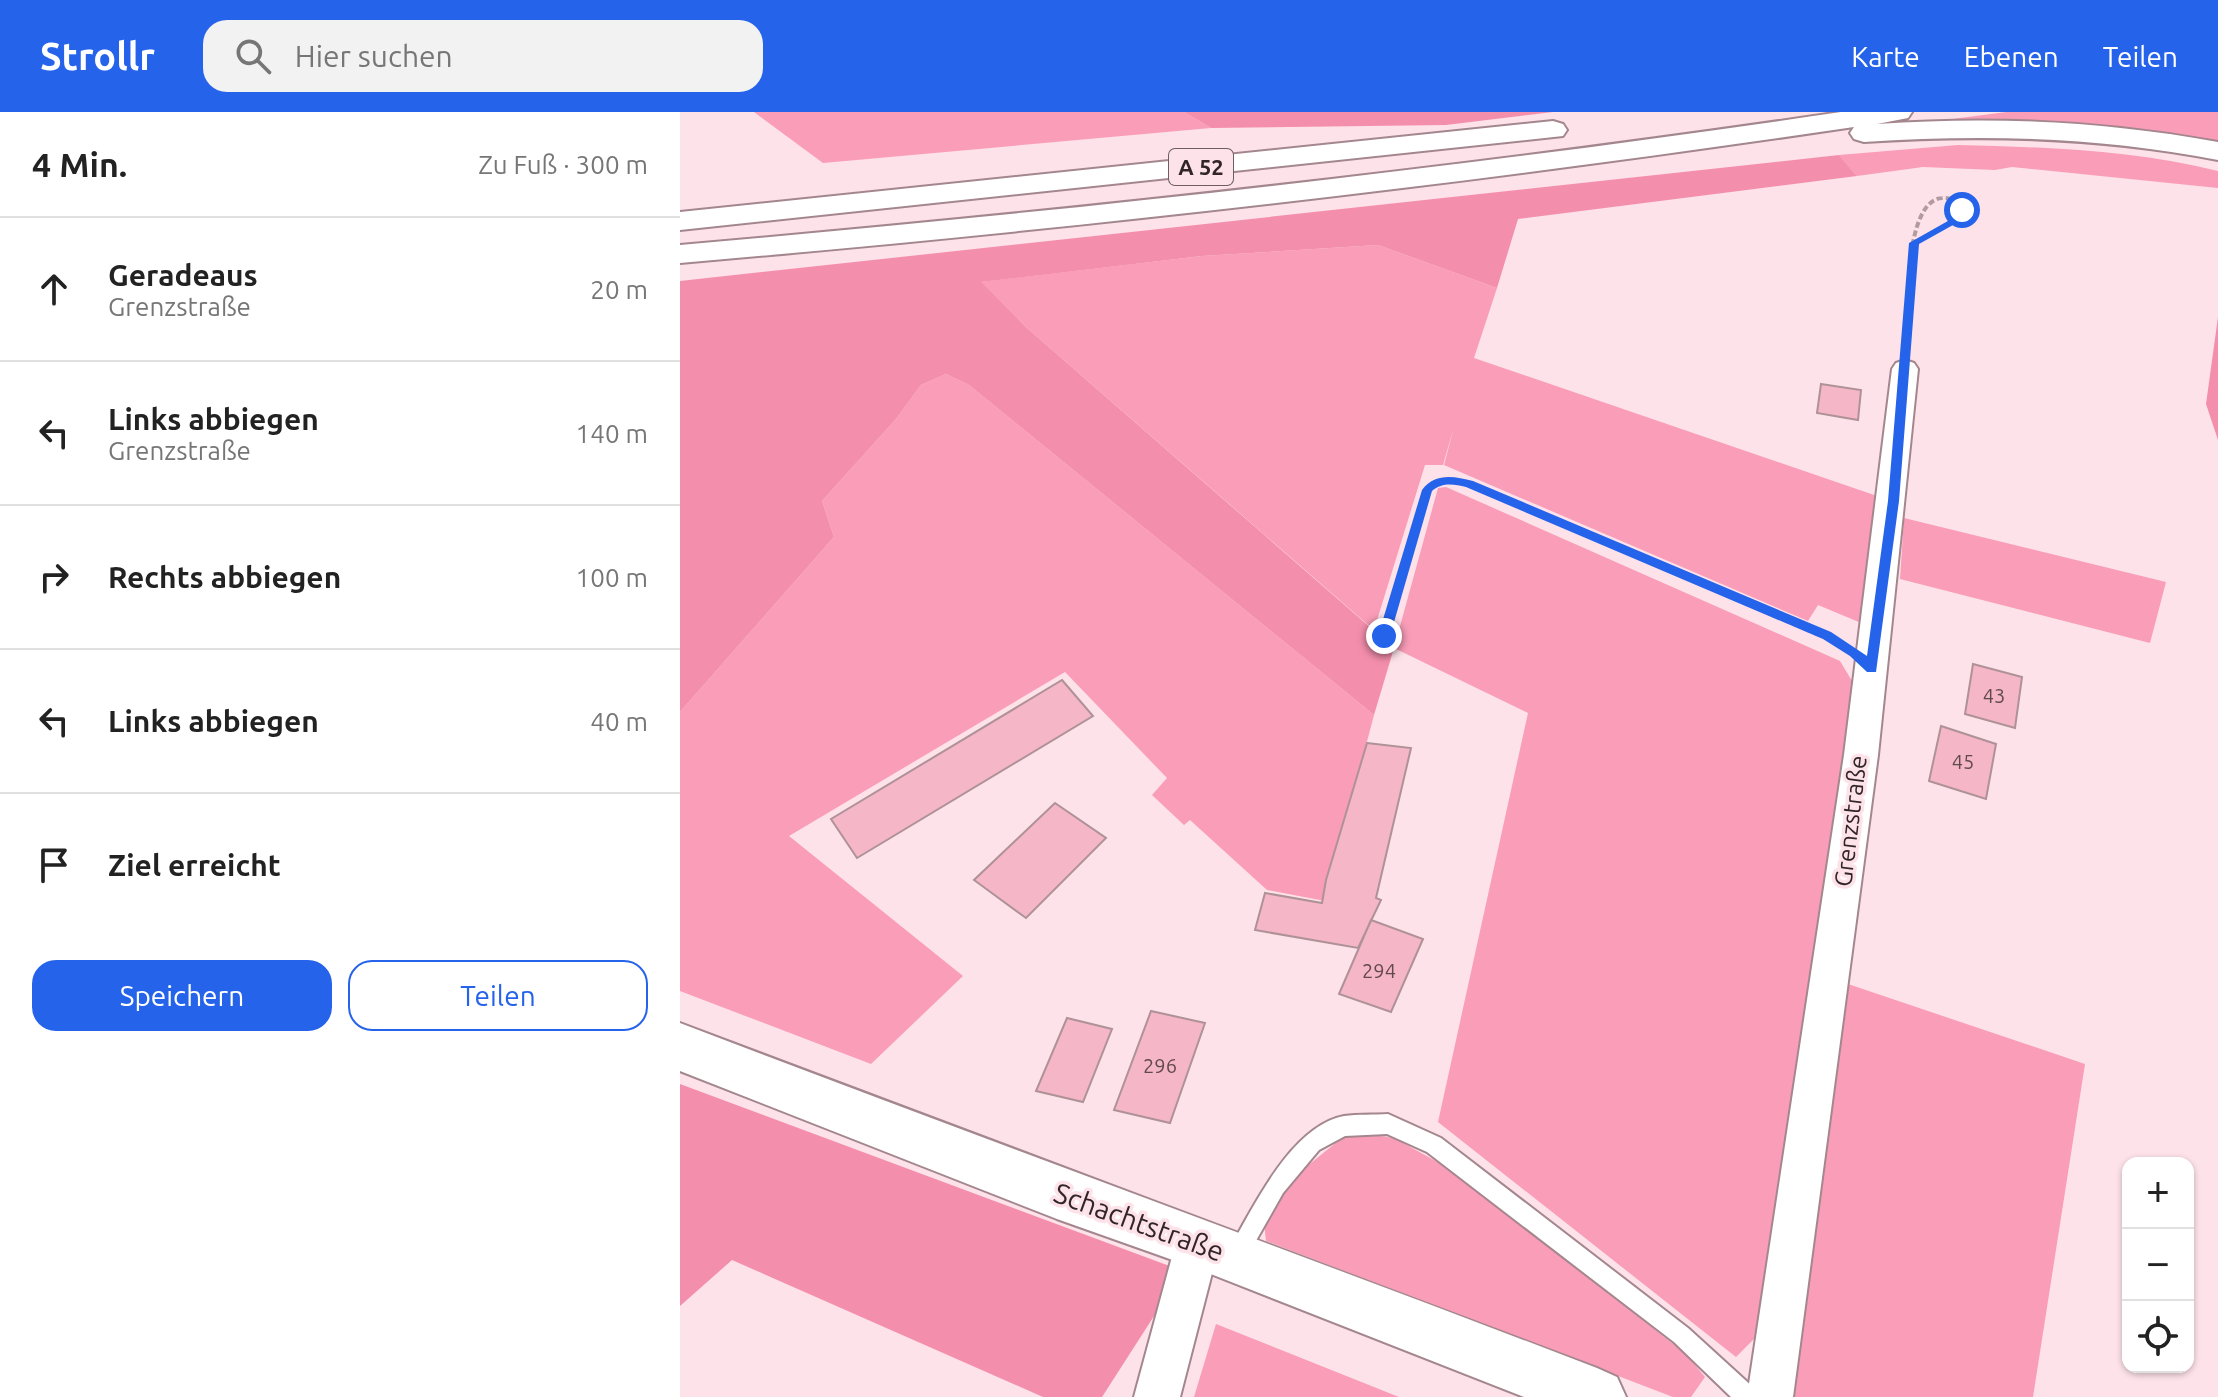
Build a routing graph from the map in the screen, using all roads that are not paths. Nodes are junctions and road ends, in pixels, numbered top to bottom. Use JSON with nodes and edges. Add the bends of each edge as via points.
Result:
{"nodes":[{"id":1,"x":1898,"y":112,"type":"edge"},
{"id":2,"x":1633,"y":122,"type":"dead end"},
{"id":3,"x":1730,"y":124,"type":"edge"},
{"id":4,"x":1586,"y":127,"type":"dead end"},
{"id":5,"x":2218,"y":151,"type":"edge"},
{"id":6,"x":680,"y":221,"type":"edge"},
{"id":7,"x":680,"y":254,"type":"edge"},
{"id":8,"x":1905,"y":369,"type":"road end"},
{"id":9,"x":680,"y":1047,"type":"edge"},
{"id":10,"x":1217,"y":1249,"type":"junction"},
{"id":11,"x":1157,"y":1397,"type":"edge"},
{"id":12,"x":1597,"y":1397,"type":"edge"},
{"id":13,"x":1747,"y":1397,"type":"edge"},
{"id":14,"x":1770,"y":1397,"type":"edge"}],
"edges":[{"from":1,"to":3,"type":"highway","number":"A 52"},
{"from":2,"to":3,"type":"highway","number":"A 52"},
{"from":3,"to":5,"type":"highway","via":[[1790,138],[1993,127],[2123,135]]},
{"from":3,"to":7,"type":"highway","number":"A 52","via":[[1317,190]]},
{"from":4,"to":6,"type":"highway","number":"A 52"},
{"from":8,"to":14,"type":"street","name":"Grenzstraße","via":[[1893,501],[1830,981]]},
{"from":9,"to":10,"type":"street","name":"Schachtstraße"},
{"from":10,"to":11,"type":"street"},
{"from":10,"to":12,"type":"street","name":"Schachtstraße"},
{"from":10,"to":13,"type":"lane","via":[[1312,1143],[1343,1126],[1388,1124],[1434,1145],[1681,1335]]}]}
